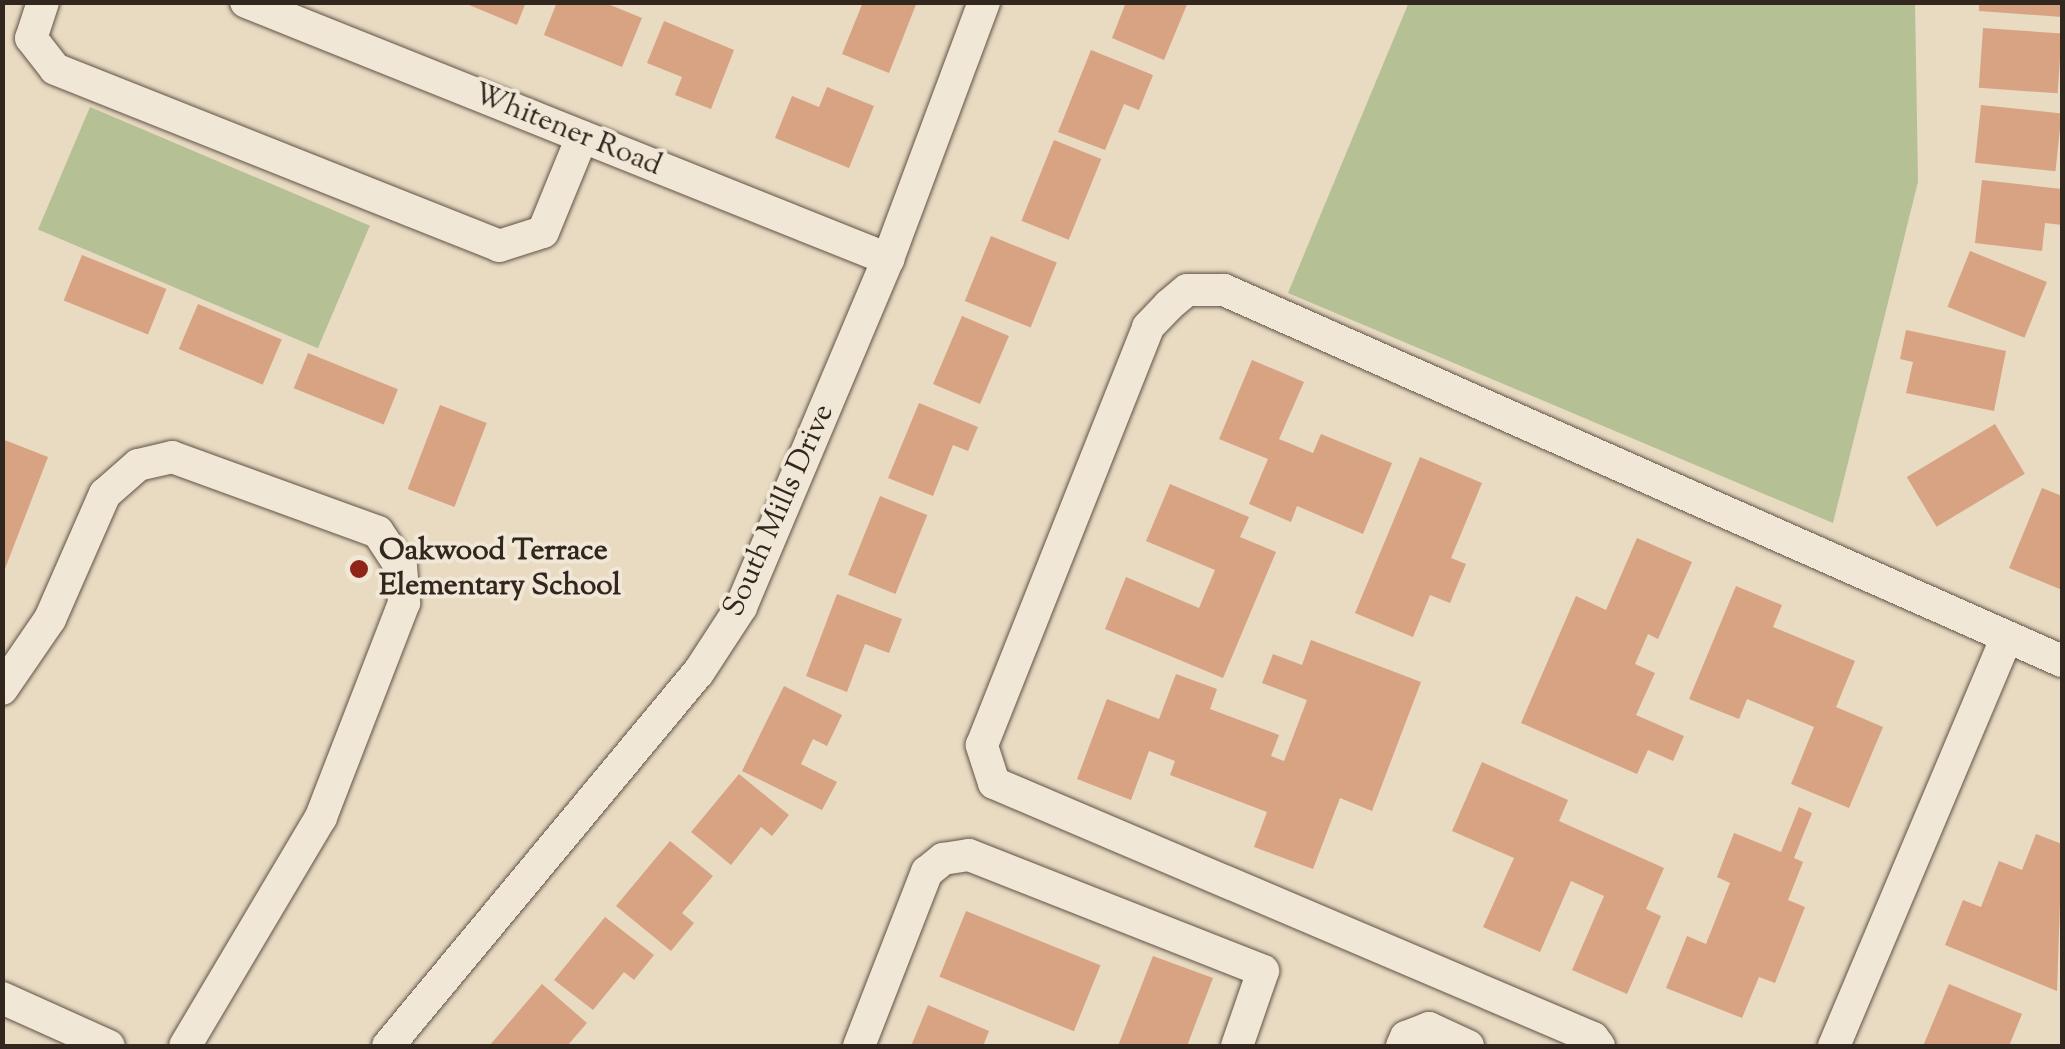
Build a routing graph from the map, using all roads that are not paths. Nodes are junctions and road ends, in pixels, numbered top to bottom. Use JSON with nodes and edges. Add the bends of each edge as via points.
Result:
{"nodes":[{"id":1,"x":43,"y":2,"type":"edge"},
{"id":2,"x":246,"y":2,"type":"edge"},
{"id":3,"x":984,"y":2,"type":"edge"},
{"id":4,"x":582,"y":137,"type":"junction"},
{"id":5,"x":888,"y":259,"type":"junction"},
{"id":6,"x":2006,"y":638,"type":"junction"},
{"id":7,"x":2062,"y":661,"type":"edge"},
{"id":8,"x":2,"y":689,"type":"edge"},
{"id":9,"x":2,"y":998,"type":"edge"},
{"id":10,"x":110,"y":1046,"type":"edge"},
{"id":11,"x":186,"y":1046,"type":"edge"},
{"id":12,"x":388,"y":1046,"type":"edge"},
{"id":13,"x":859,"y":1046,"type":"edge"},
{"id":14,"x":1237,"y":1046,"type":"edge"},
{"id":15,"x":1402,"y":1046,"type":"edge"},
{"id":16,"x":1468,"y":1046,"type":"edge"},
{"id":17,"x":1599,"y":1046,"type":"edge"},
{"id":18,"x":1834,"y":1046,"type":"edge"}],
"edges":[{"from":1,"to":4,"type":"street","via":[[31,38],[54,69],[499,246],[543,232]]},
{"from":2,"to":4,"type":"street","name":"Whitener Road"},
{"from":3,"to":5,"type":"street","name":"South Mills Drive"},
{"from":4,"to":5,"type":"street","name":"Whitener Road"},
{"from":5,"to":12,"type":"street","name":"South Mills Drive","via":[[741,607],[698,673]]},
{"from":6,"to":7,"type":"street"},
{"from":6,"to":17,"type":"street","via":[[1224,290],[1187,290],[1168,305],[1148,327],[982,745],[994,783]]},
{"from":6,"to":18,"type":"street"},
{"from":8,"to":11,"type":"street","via":[[50,618],[106,494],[138,464],[172,457],[378,532],[401,566],[404,602],[320,817]]},
{"from":9,"to":10,"type":"street"},
{"from":13,"to":14,"type":"street","via":[[927,872],[943,859],[969,855],[1263,970]]},
{"from":15,"to":16,"type":"street","via":[[1406,1037],[1429,1028]]}]}
